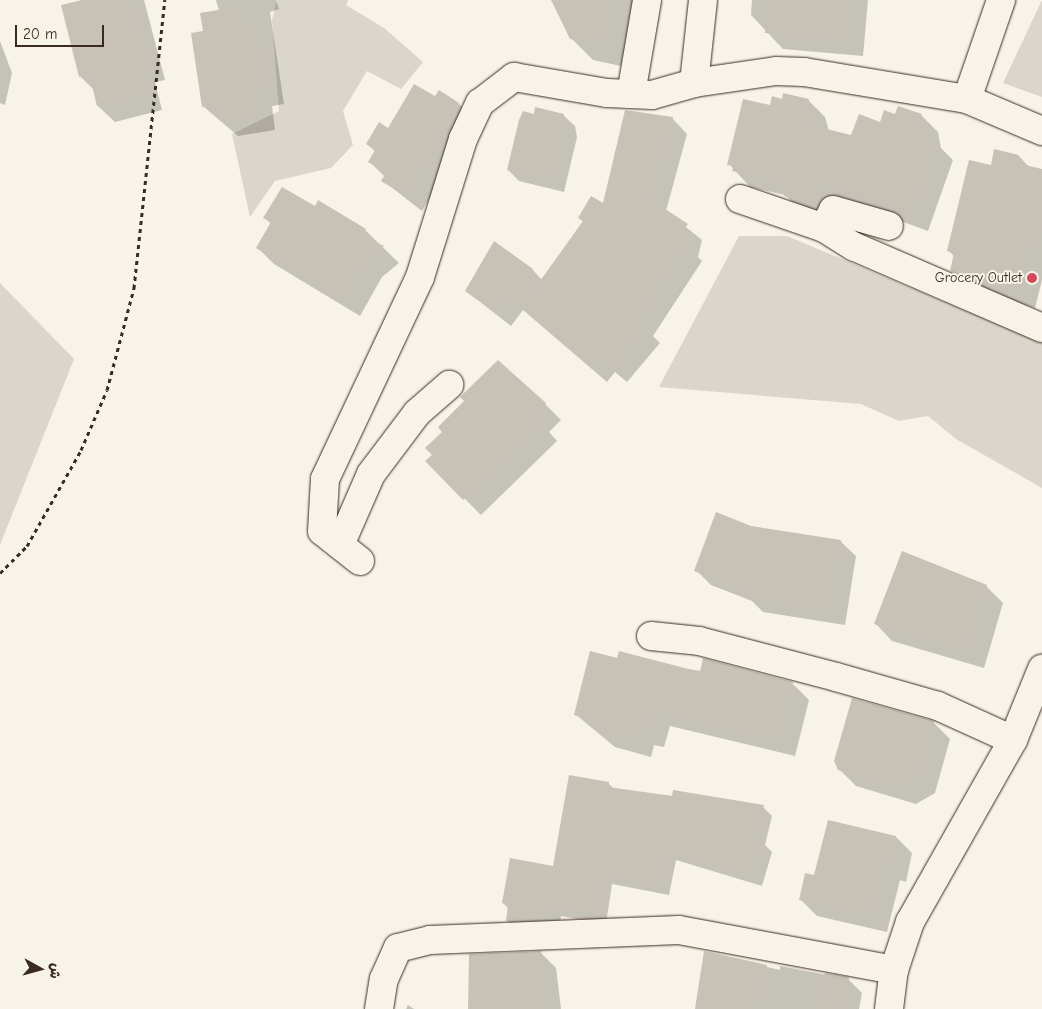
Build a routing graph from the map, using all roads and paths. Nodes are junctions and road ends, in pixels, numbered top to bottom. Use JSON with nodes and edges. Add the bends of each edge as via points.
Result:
{"nodes":[{"id":1,"x":165,"y":0,"type":"edge"},
{"id":2,"x":647,"y":0,"type":"edge"},
{"id":3,"x":702,"y":0,"type":"edge"},
{"id":4,"x":1000,"y":0,"type":"edge"},
{"id":5,"x":694,"y":83,"type":"junction"},
{"id":6,"x":631,"y":94,"type":"junction"},
{"id":7,"x":967,"y":99,"type":"junction"},
{"id":8,"x":1042,"y":131,"type":"edge"},
{"id":9,"x":740,"y":199,"type":"dead end"},
{"id":10,"x":889,"y":226,"type":"dead end"},
{"id":11,"x":824,"y":228,"type":"junction"},
{"id":12,"x":1042,"y":328,"type":"edge"},
{"id":13,"x":449,"y":385,"type":"dead end"},
{"id":14,"x":0,"y":573,"type":"edge"},
{"id":15,"x":651,"y":636,"type":"dead end"},
{"id":16,"x":1042,"y":669,"type":"edge"},
{"id":17,"x":1013,"y":740,"type":"junction"},
{"id":18,"x":894,"y":970,"type":"junction"},
{"id":19,"x":379,"y":1009,"type":"edge"},
{"id":20,"x":889,"y":1009,"type":"edge"}],
"edges":[{"from":1,"to":14,"type":"path","via":[[134,288],[107,390],[81,450],[27,546]]},
{"from":2,"to":6,"type":"street"},
{"from":3,"to":5,"type":"street"},
{"from":4,"to":7,"type":"street"},
{"from":5,"to":6,"type":"street","via":[[652,95]]},
{"from":5,"to":7,"type":"street","via":[[776,71],[804,72]]},
{"from":6,"to":13,"type":"street","via":[[514,77],[480,103],[463,139],[420,277],[325,480],[322,531],[350,553],[372,474],[417,413]]},
{"from":7,"to":8,"type":"street"},
{"from":9,"to":11,"type":"street"},
{"from":10,"to":11,"type":"street","via":[[833,210]]},
{"from":11,"to":12,"type":"street","via":[[855,247]]},
{"from":15,"to":17,"type":"street","via":[[699,642],[836,676],[938,706]]},
{"from":16,"to":17,"type":"street"},
{"from":17,"to":18,"type":"street","via":[[910,922]]},
{"from":18,"to":19,"type":"street","via":[[679,930],[430,940],[398,948],[384,979]]},
{"from":18,"to":20,"type":"street"}]}
